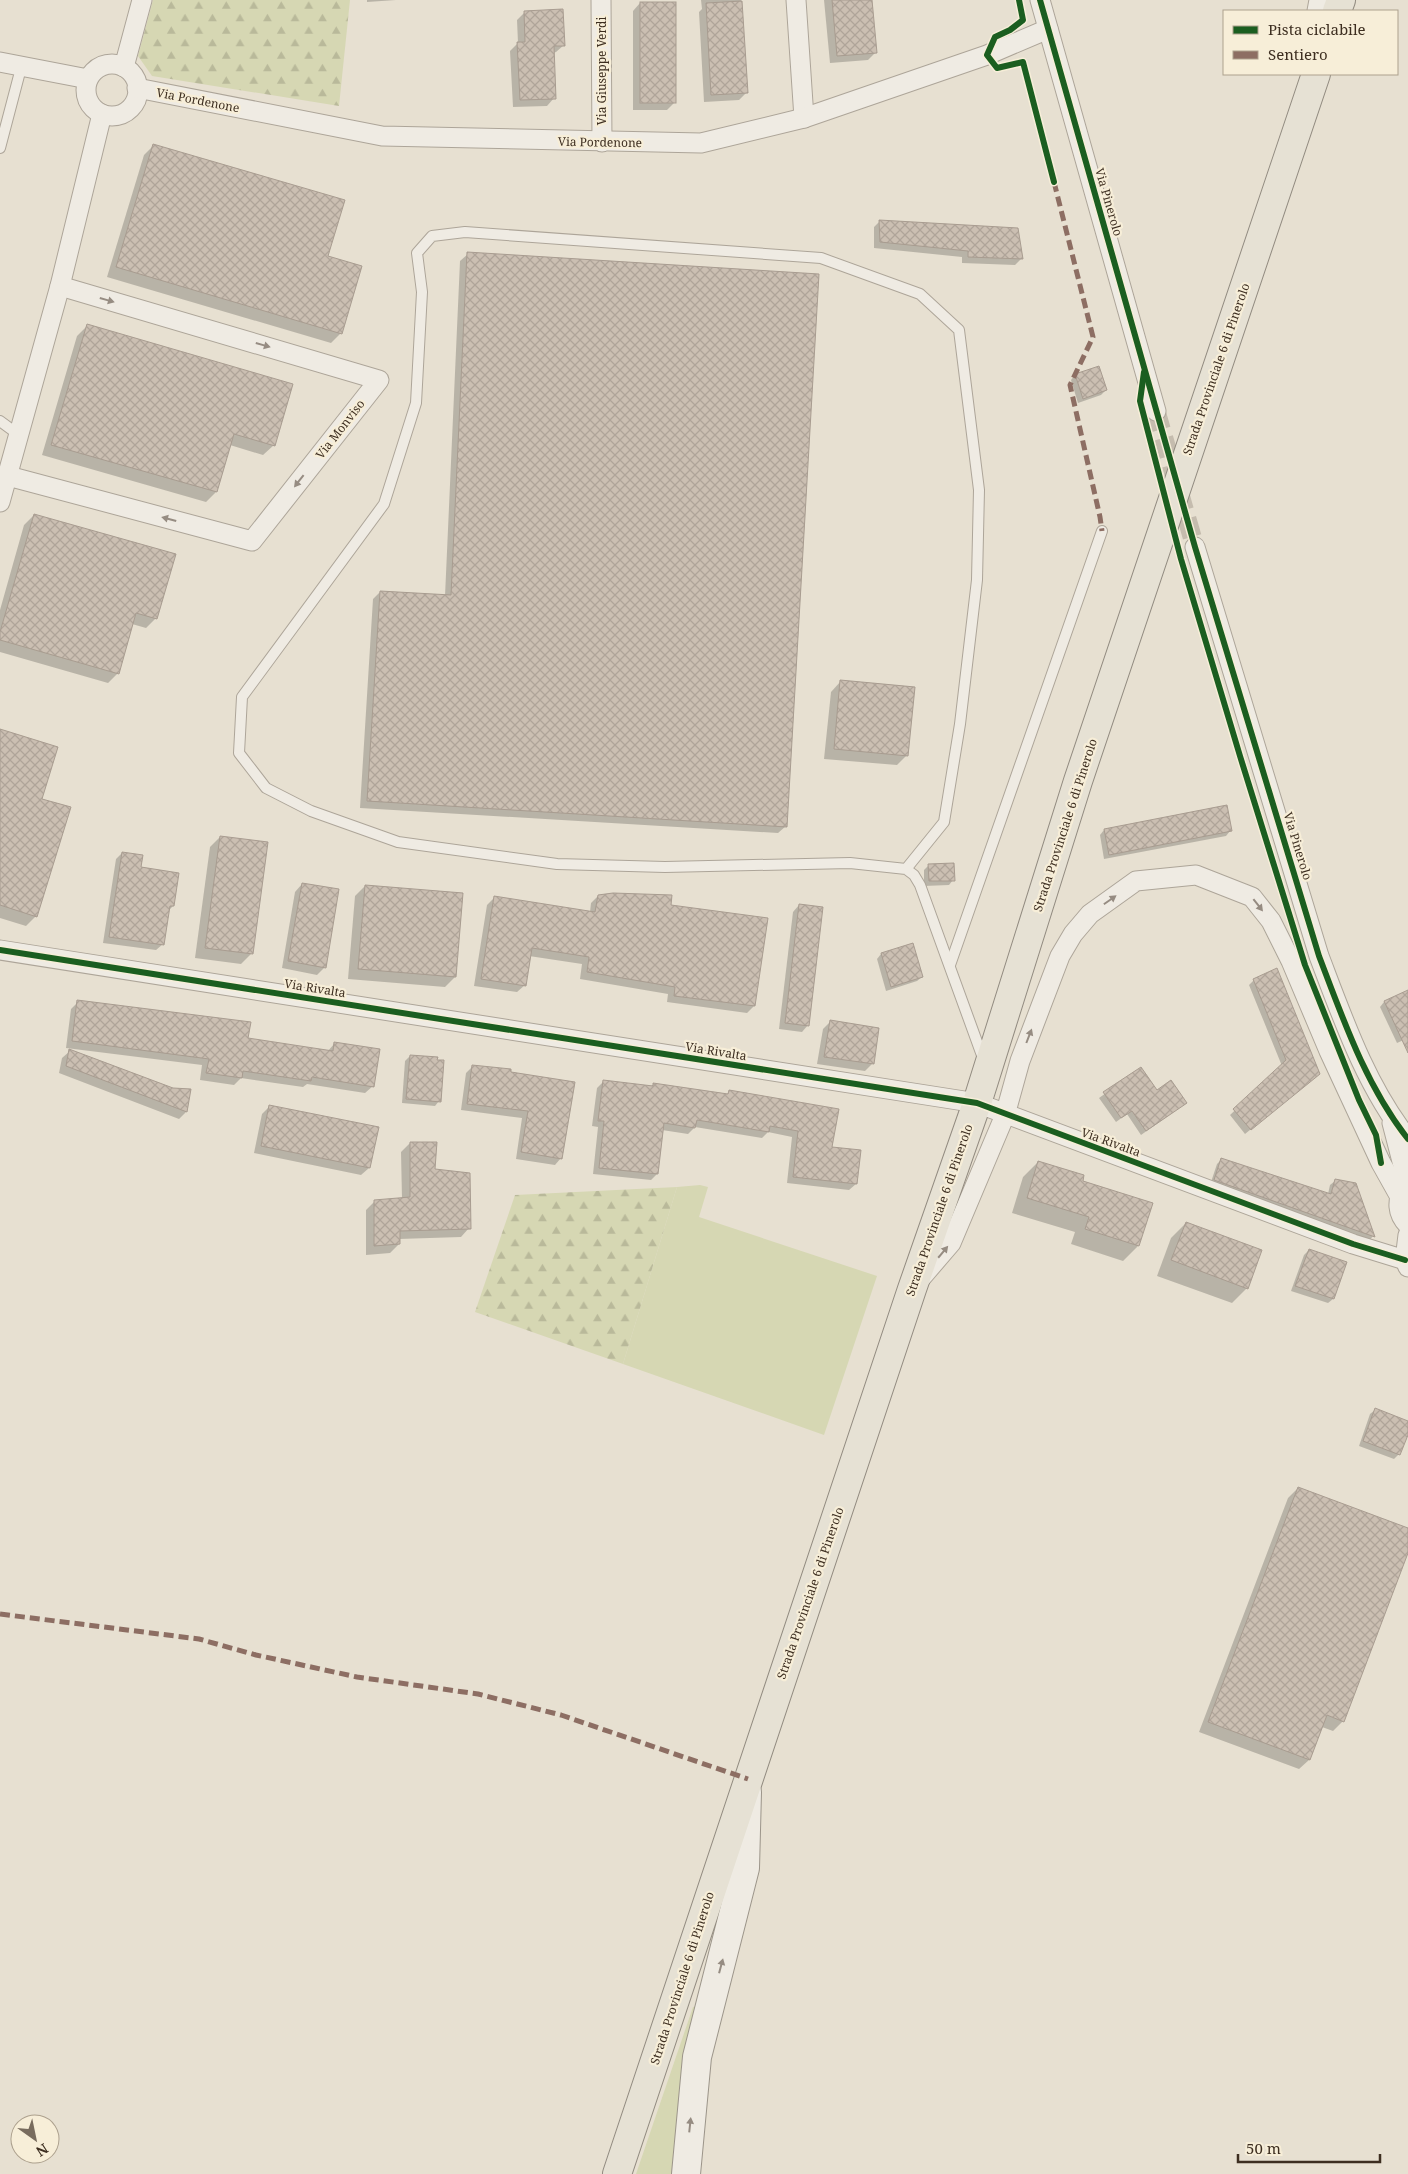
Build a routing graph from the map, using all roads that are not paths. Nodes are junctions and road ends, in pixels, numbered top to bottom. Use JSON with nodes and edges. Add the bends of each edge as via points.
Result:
{"nodes":[{"id":1,"x":142,"y":0,"type":"edge"},
{"id":2,"x":601,"y":0,"type":"edge"},
{"id":3,"x":796,"y":0,"type":"edge"},
{"id":4,"x":1040,"y":0,"type":"edge"},
{"id":5,"x":1048,"y":29,"type":"junction"},
{"id":6,"x":0,"y":62,"type":"edge"},
{"id":7,"x":124,"y":67,"type":"junction"},
{"id":8,"x":20,"y":68,"type":"junction"},
{"id":9,"x":1310,"y":75,"type":"edge"},
{"id":10,"x":1316,"y":75,"type":"edge"},
{"id":11,"x":88,"y":79,"type":"junction"},
{"id":12,"x":137,"y":88,"type":"junction"},
{"id":13,"x":1306,"y":103,"type":"junction"},
{"id":14,"x":102,"y":114,"type":"junction"},
{"id":15,"x":804,"y":118,"type":"junction"},
{"id":16,"x":602,"y":142,"type":"junction"},
{"id":17,"x":0,"y":148,"type":"edge"},
{"id":18,"x":60,"y":286,"type":"junction"},
{"id":19,"x":1156,"y":411,"type":"tunnel mouth"},
{"id":20,"x":0,"y":421,"type":"edge"},
{"id":21,"x":19,"y":435,"type":"junction"},
{"id":22,"x":8,"y":476,"type":"junction"},
{"id":23,"x":0,"y":502,"type":"edge"},
{"id":24,"x":1102,"y":531,"type":"dead end"},
{"id":25,"x":1195,"y":546,"type":"tunnel mouth"},
{"id":26,"x":906,"y":869,"type":"junction"},
{"id":27,"x":0,"y":950,"type":"edge"},
{"id":28,"x":950,"y":965,"type":"junction"},
{"id":29,"x":1020,"y":1061,"type":"junction"},
{"id":30,"x":988,"y":1069,"type":"junction"},
{"id":31,"x":977,"y":1103,"type":"junction"},
{"id":32,"x":1005,"y":1115,"type":"junction"},
{"id":33,"x":1391,"y":1117,"type":"junction"},
{"id":34,"x":1408,"y":1139,"type":"edge"},
{"id":35,"x":1405,"y":1189,"type":"edge"},
{"id":36,"x":1408,"y":1225,"type":"edge"},
{"id":37,"x":1408,"y":1235,"type":"edge"},
{"id":38,"x":1407,"y":1264,"type":"edge"},
{"id":39,"x":912,"y":1289,"type":"junction"},
{"id":40,"x":748,"y":1779,"type":"junction"},
{"id":41,"x":617,"y":2174,"type":"edge"},
{"id":42,"x":686,"y":2174,"type":"edge"}],
"edges":[{"from":1,"to":7,"type":"street"},
{"from":2,"to":16,"type":"street","name":"Via Giuseppe Verdi"},
{"from":3,"to":15,"type":"street"},
{"from":4,"to":5,"type":"street","name":"Via Pinerolo"},
{"from":5,"to":15,"type":"street","name":"Via Pordenone","via":[[987,55]]},
{"from":5,"to":19,"type":"street","name":"Via Pinerolo"},
{"from":6,"to":8,"type":"street"},
{"from":7,"to":11,"type":"street","via":[[107,64]]},
{"from":7,"to":12,"type":"street"},
{"from":8,"to":11,"type":"street"},
{"from":8,"to":17,"type":"lane"},
{"from":9,"to":13,"type":"street"},
{"from":10,"to":13,"type":"main road","name":"Strada Provinciale 6 di Pinerolo"},
{"from":11,"to":14,"type":"street","via":[[86,96]]},
{"from":12,"to":14,"type":"street","via":[[137,97],[127,111],[111,116]]},
{"from":12,"to":16,"type":"street","name":"Via Pordenone","via":[[382,136]]},
{"from":13,"to":30,"type":"main road","name":"Strada Provinciale 6 di Pinerolo","via":[[1078,781]]},
{"from":14,"to":18,"type":"street"},
{"from":15,"to":16,"type":"street","name":"Via Pordenone","via":[[701,143]]},
{"from":18,"to":21,"type":"street"},
{"from":18,"to":22,"type":"street","name":"Via Monviso","one_way":true,"via":[[379,380],[252,541]]},
{"from":20,"to":21,"type":"lane"},
{"from":21,"to":22,"type":"street"},
{"from":22,"to":23,"type":"street"},
{"from":24,"to":28,"type":"lane"},
{"from":25,"to":33,"type":"street","name":"Via Pinerolo","via":[[1319,956],[1342,1017]]},
{"from":26,"to":26,"type":"lane","via":[[850,863],[665,867],[557,864],[398,842],[311,811],[266,788],[245,760],[240,753],[242,697],[384,504],[416,403],[422,292],[417,253],[432,236],[465,232],[821,258],[920,294],[960,330],[980,490],[977,580],[960,724],[944,822]]},
{"from":26,"to":28,"type":"lane","via":[[920,885]]},
{"from":27,"to":31,"type":"street","name":"Via Rivalta"},
{"from":28,"to":30,"type":"lane"},
{"from":29,"to":31,"type":"street"},
{"from":29,"to":32,"type":"street"},
{"from":29,"to":35,"type":"street","one_way":true,"via":[[1060,956],[1090,914],[1136,881],[1196,875],[1252,897],[1271,921],[1381,1163]]},
{"from":30,"to":31,"type":"main road","name":"Strada Provinciale 6 di Pinerolo"},
{"from":31,"to":32,"type":"street","name":"Via Rivalta"},
{"from":31,"to":39,"type":"main road","name":"Strada Provinciale 6 di Pinerolo"},
{"from":32,"to":38,"type":"street","name":"Via Rivalta"},
{"from":39,"to":32,"type":"street","one_way":true,"via":[[951,1243]]},
{"from":33,"to":34,"type":"street","name":"Via Pinerolo"},
{"from":33,"to":35,"type":"street","name":"Via Pinerolo"},
{"from":35,"to":36,"type":"street","name":"Via Pinerolo","via":[[1399,1212]]},
{"from":37,"to":38,"type":"street"},
{"from":39,"to":40,"type":"main road","name":"Strada Provinciale 6 di Pinerolo"},
{"from":40,"to":41,"type":"main road","name":"Strada Provinciale 6 di Pinerolo"},
{"from":42,"to":40,"type":"main road","one_way":true,"via":[[697,2056],[745,1868]]}]}
